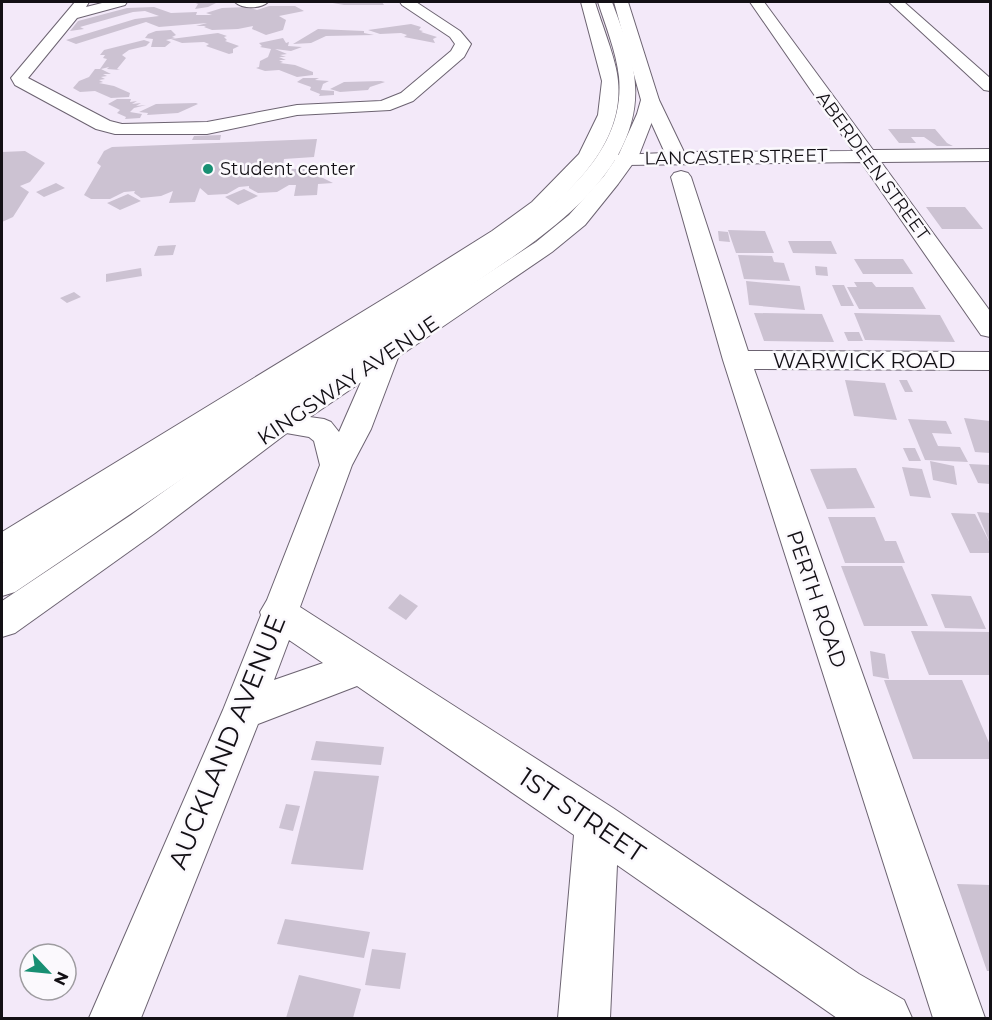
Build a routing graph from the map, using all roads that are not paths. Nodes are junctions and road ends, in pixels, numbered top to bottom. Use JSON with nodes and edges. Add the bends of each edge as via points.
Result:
{"nodes":[{"id":1,"x":82,"y":2,"type":"edge"},
{"id":2,"x":120,"y":2,"type":"edge"},
{"id":3,"x":242,"y":2,"type":"edge"},
{"id":4,"x":261,"y":2,"type":"edge"},
{"id":5,"x":406,"y":2,"type":"edge"},
{"id":6,"x":588,"y":2,"type":"edge"},
{"id":7,"x":605,"y":2,"type":"edge"},
{"id":8,"x":621,"y":2,"type":"edge"},
{"id":9,"x":757,"y":2,"type":"edge"},
{"id":10,"x":896,"y":2,"type":"edge"},
{"id":11,"x":70,"y":15,"type":"junction"},
{"id":12,"x":52,"y":36,"type":"junction"},
{"id":13,"x":32,"y":37,"type":"dead end"},
{"id":14,"x":20,"y":74,"type":"junction"},
{"id":15,"x":2,"y":75,"type":"edge"},
{"id":16,"x":990,"y":86,"type":"edge"},
{"id":17,"x":650,"y":100,"type":"junction"},
{"id":18,"x":345,"y":108,"type":"junction"},
{"id":19,"x":218,"y":126,"type":"junction"},
{"id":20,"x":338,"y":127,"type":"dead end"},
{"id":21,"x":294,"y":129,"type":"dead end"},
{"id":22,"x":865,"y":155,"type":"junction"},
{"id":23,"x":990,"y":155,"type":"edge"},
{"id":24,"x":626,"y":159,"type":"junction"},
{"id":25,"x":679,"y":168,"type":"junction"},
{"id":26,"x":990,"y":329,"type":"edge"},
{"id":27,"x":385,"y":355,"type":"junction"},
{"id":28,"x":737,"y":360,"type":"junction"},
{"id":29,"x":990,"y":361,"type":"edge"},
{"id":30,"x":280,"y":423,"type":"junction"},
{"id":31,"x":336,"y":465,"type":"junction"},
{"id":32,"x":2,"y":549,"type":"edge"},
{"id":33,"x":2,"y":581,"type":"edge"},
{"id":34,"x":278,"y":612,"type":"junction"},
{"id":35,"x":2,"y":621,"type":"edge"},
{"id":36,"x":359,"y":668,"type":"junction"},
{"id":37,"x":243,"y":710,"type":"junction"},
{"id":38,"x":597,"y":824,"type":"junction"},
{"id":39,"x":115,"y":1018,"type":"edge"},
{"id":40,"x":584,"y":1018,"type":"edge"},
{"id":41,"x":886,"y":1018,"type":"edge"},
{"id":42,"x":959,"y":1018,"type":"edge"}],
"edges":[{"from":1,"to":11,"type":"street"},
{"from":2,"to":11,"type":"street"},
{"from":3,"to":4,"type":"street"},
{"from":5,"to":18,"type":"street","via":[[455,34],[463,44],[461,50],[407,97],[384,106]]},
{"from":6,"to":32,"type":"street","name":"KINGSWAY AVENUE","via":[[607,69],[607,115],[588,156],[540,207],[500,236]]},
{"from":7,"to":33,"type":"street","via":[[629,89],[626,114],[618,137],[599,167],[557,214]]},
{"from":8,"to":17,"type":"street"},
{"from":9,"to":22,"type":"street","name":"ABERDEEN STREET"},
{"from":10,"to":16,"type":"street"},
{"from":11,"to":12,"type":"street"},
{"from":12,"to":13,"type":"street"},
{"from":12,"to":14,"type":"street"},
{"from":14,"to":15,"type":"street"},
{"from":14,"to":19,"type":"street","via":[[21,81],[112,129]]},
{"from":17,"to":24,"type":"street","name":"KINGSWAY AVENUE"},
{"from":17,"to":25,"type":"street","name":"PERTH ROAD"},
{"from":18,"to":19,"type":"street","via":[[278,112]]},
{"from":18,"to":20,"type":"street","via":[[351,117]]},
{"from":19,"to":21,"type":"street"},
{"from":22,"to":23,"type":"street","name":"LANCASTER STREET"},
{"from":22,"to":25,"type":"street","name":"LANCASTER STREET"},
{"from":22,"to":26,"type":"street","name":"ABERDEEN STREET"},
{"from":24,"to":25,"type":"street","name":"LANCASTER STREET"},
{"from":24,"to":27,"type":"street","name":"KINGSWAY AVENUE","via":[[577,220],[544,247]]},
{"from":25,"to":28,"type":"street","name":"PERTH ROAD"},
{"from":27,"to":30,"type":"street","name":"KINGSWAY AVENUE"},
{"from":27,"to":31,"type":"street","name":"AUCKLAND AVENUE","via":[[356,429]]},
{"from":28,"to":29,"type":"street","name":"WARWICK ROAD"},
{"from":28,"to":42,"type":"street","name":"PERTH ROAD"},
{"from":30,"to":31,"type":"street","via":[[313,426],[327,434]]},
{"from":30,"to":35,"type":"street","name":"KINGSWAY AVENUE"},
{"from":31,"to":34,"type":"street","name":"AUCKLAND AVENUE"},
{"from":34,"to":36,"type":"street","name":"1ST STREET"},
{"from":34,"to":37,"type":"street","name":"AUCKLAND AVENUE"},
{"from":36,"to":37,"type":"street"},
{"from":36,"to":38,"type":"street","name":"1ST STREET"},
{"from":37,"to":39,"type":"street","name":"AUCKLAND AVENUE"},
{"from":38,"to":40,"type":"street"},
{"from":38,"to":41,"type":"street","name":"1ST STREET","via":[[841,992]]}]}
